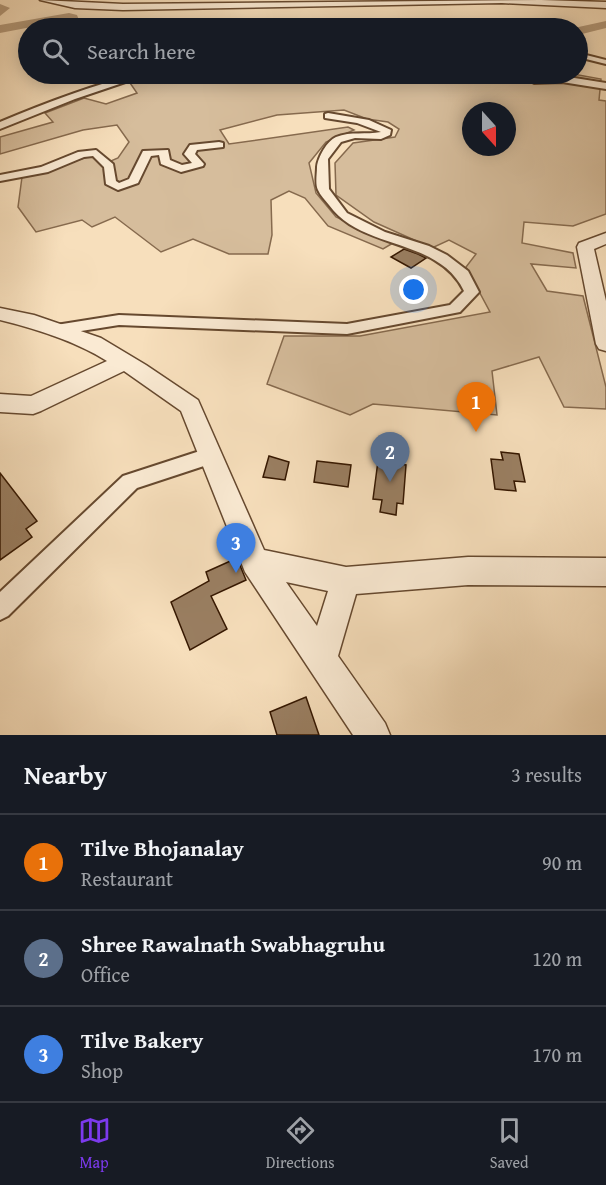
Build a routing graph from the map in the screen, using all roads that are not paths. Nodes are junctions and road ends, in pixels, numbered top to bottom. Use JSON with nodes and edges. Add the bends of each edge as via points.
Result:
{"nodes":[{"id":1,"x":44,"y":0,"type":"edge"},
{"id":2,"x":284,"y":3,"type":"edge"},
{"id":3,"x":606,"y":5,"type":"edge"},
{"id":4,"x":588,"y":58,"type":"edge"},
{"id":5,"x":606,"y":63,"type":"edge"},
{"id":6,"x":588,"y":83,"type":"edge"},
{"id":7,"x":104,"y":84,"type":"edge"},
{"id":8,"x":606,"y":86,"type":"edge"},
{"id":9,"x":328,"y":116,"type":"dead end"},
{"id":10,"x":0,"y":126,"type":"edge"},
{"id":11,"x":219,"y":145,"type":"dead end"},
{"id":12,"x":0,"y":178,"type":"edge"},
{"id":13,"x":606,"y":238,"type":"edge"},
{"id":14,"x":599,"y":281,"type":"edge"},
{"id":15,"x":0,"y":314,"type":"edge"},
{"id":16,"x":56,"y":330,"type":"junction"},
{"id":17,"x":606,"y":344,"type":"edge"},
{"id":18,"x":125,"y":361,"type":"junction"},
{"id":19,"x":0,"y":403,"type":"edge"},
{"id":20,"x":209,"y":456,"type":"junction"},
{"id":21,"x":255,"y":562,"type":"junction"},
{"id":22,"x":606,"y":572,"type":"edge"},
{"id":23,"x":346,"y":580,"type":"junction"},
{"id":24,"x":0,"y":608,"type":"edge"},
{"id":25,"x":321,"y":657,"type":"junction"},
{"id":26,"x":373,"y":735,"type":"edge"}],
"edges":[{"from":1,"to":2,"type":"street","via":[[123,7]]},
{"from":2,"to":3,"type":"street","via":[[502,1]]},
{"from":4,"to":5,"type":"street"},
{"from":6,"to":8,"type":"street"},
{"from":7,"to":10,"type":"street"},
{"from":9,"to":16,"type":"street","via":[[381,127],[386,133],[338,140],[323,159],[323,189],[344,216],[380,235],[433,254],[463,274],[472,292],[455,309],[347,329],[119,320]]},
{"from":11,"to":12,"type":"street","via":[[194,147],[189,154],[199,164],[181,169],[165,162],[164,152],[147,153],[135,181],[118,187],[110,182],[109,166],[96,153],[82,154],[44,170]]},
{"from":13,"to":14,"type":"street","via":[[585,247]]},
{"from":14,"to":17,"type":"street"},
{"from":15,"to":16,"type":"street"},
{"from":16,"to":18,"type":"street","via":[[94,343]]},
{"from":18,"to":19,"type":"street","via":[[33,405]]},
{"from":18,"to":20,"type":"street","via":[[190,406]]},
{"from":20,"to":21,"type":"street"},
{"from":20,"to":24,"type":"street","via":[[130,482]]},
{"from":21,"to":23,"type":"street"},
{"from":21,"to":25,"type":"street"},
{"from":22,"to":23,"type":"street","via":[[468,570]]},
{"from":23,"to":25,"type":"street"},
{"from":25,"to":26,"type":"street"}]}
